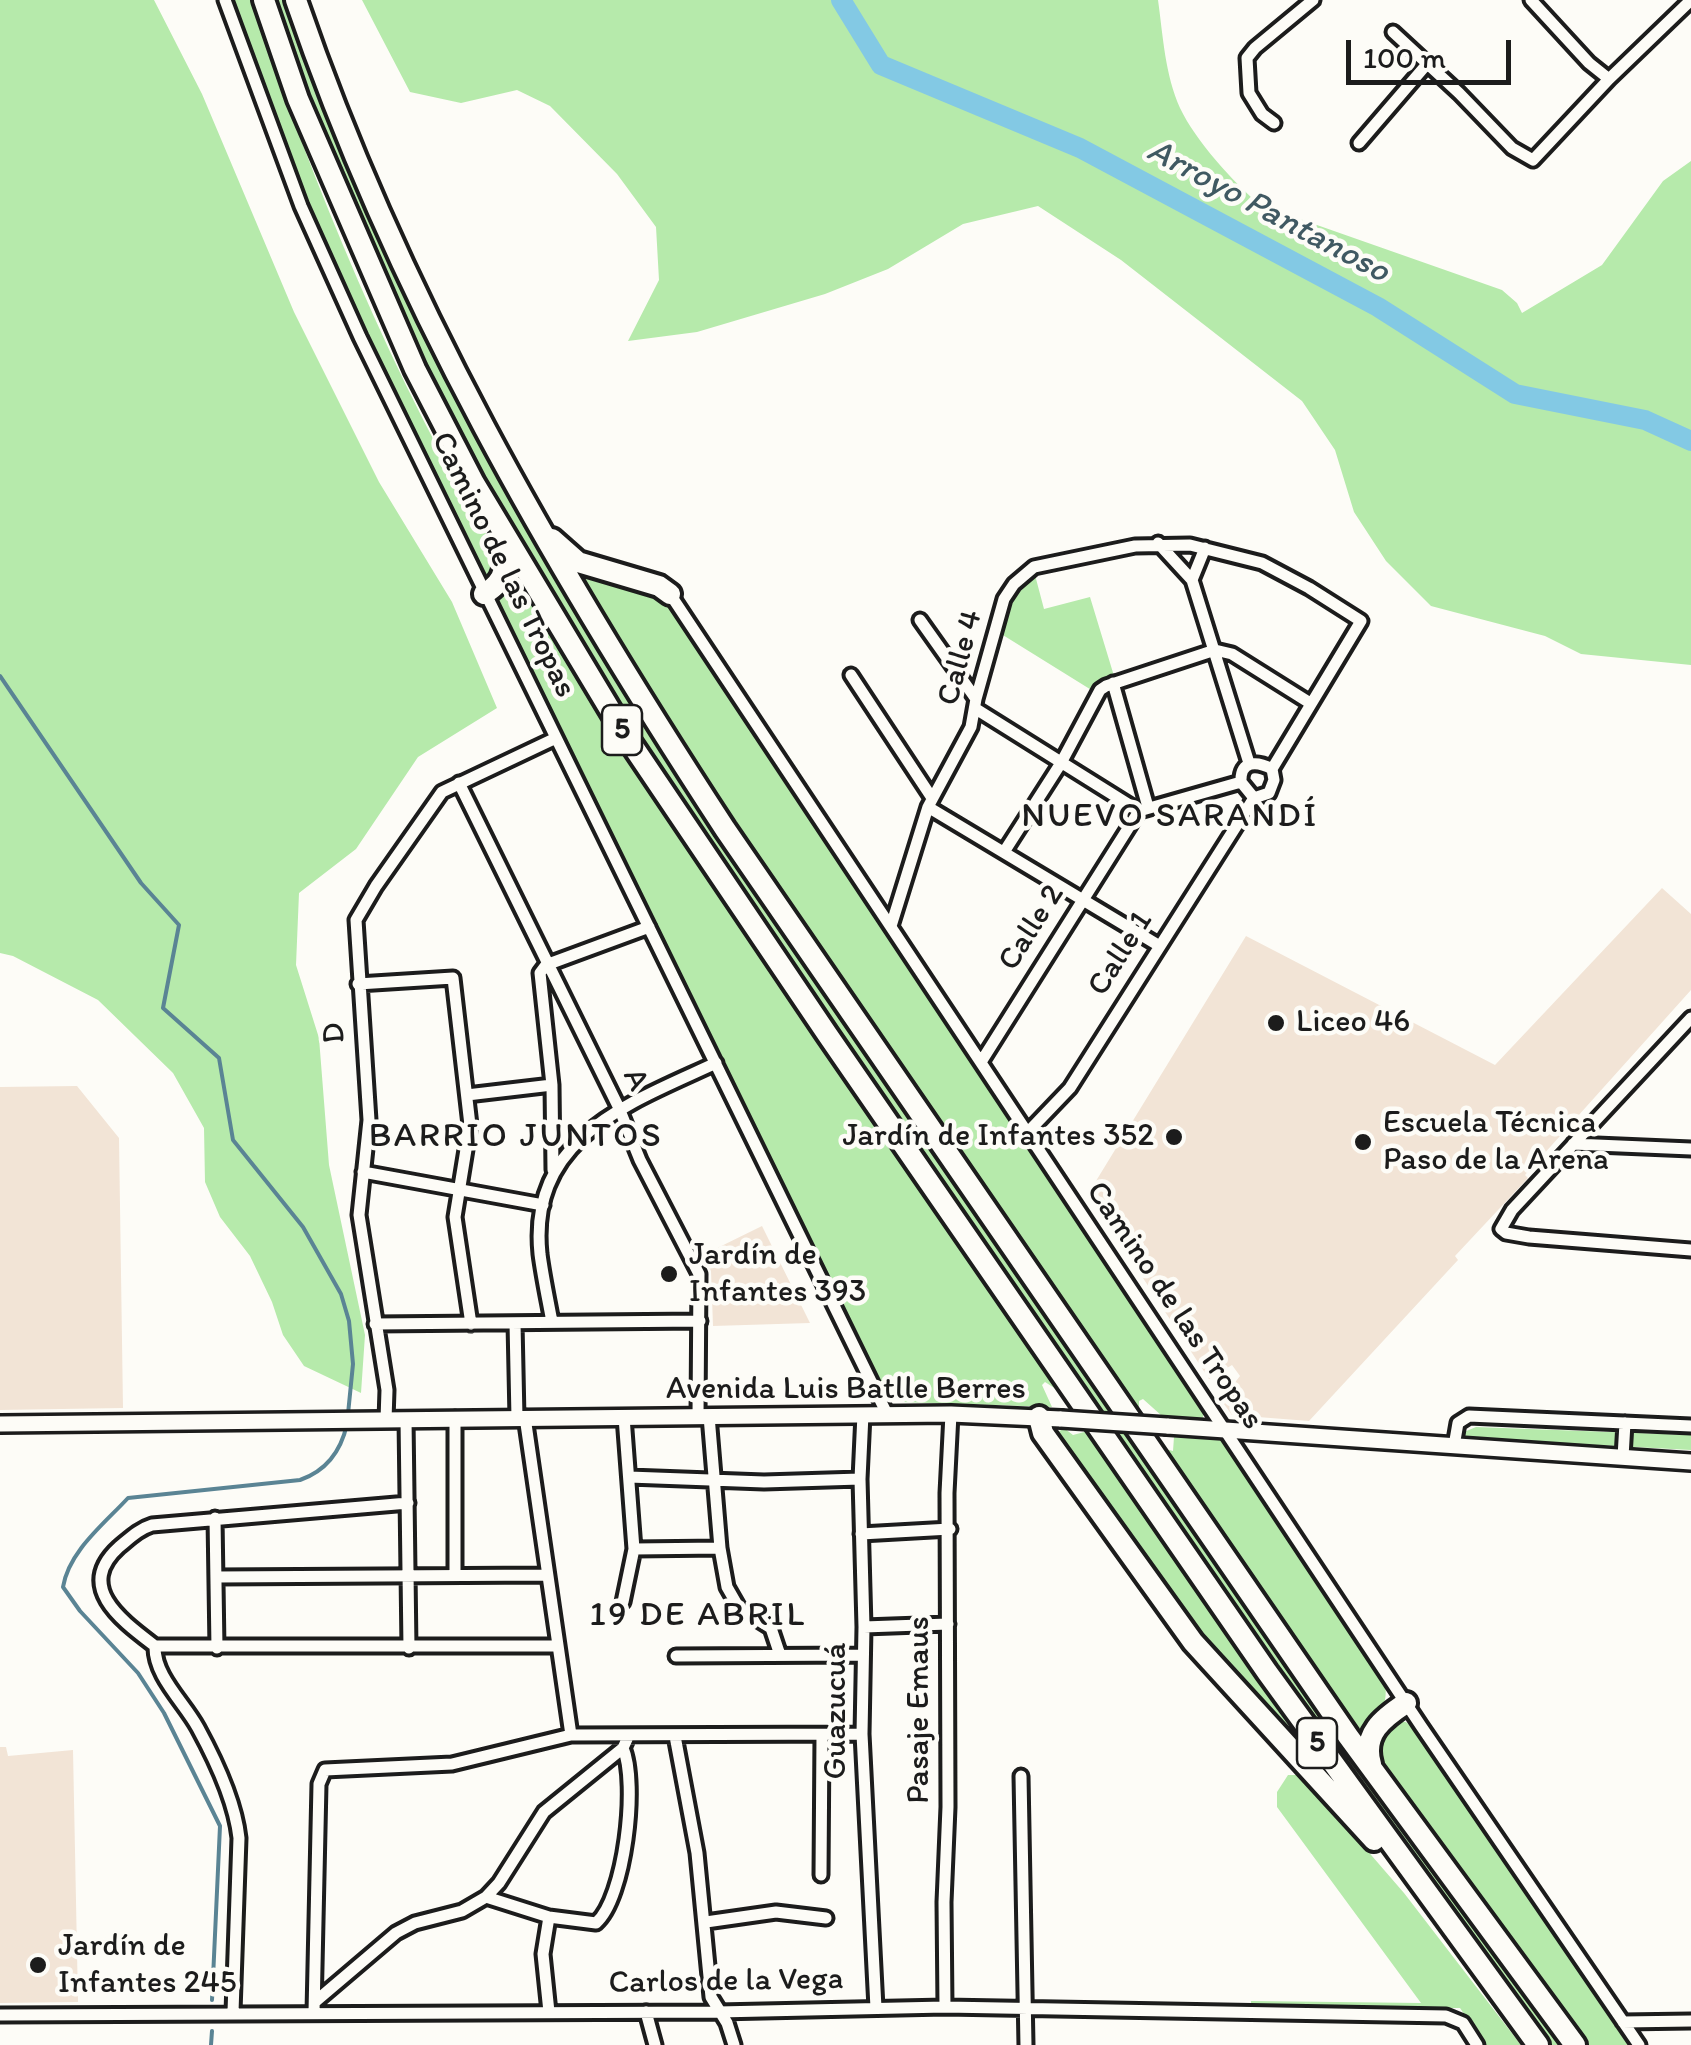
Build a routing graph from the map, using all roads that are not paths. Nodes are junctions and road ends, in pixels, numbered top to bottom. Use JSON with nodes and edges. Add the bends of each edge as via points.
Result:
{"nodes":[{"id":1,"x":225,"y":0,"type":"edge"},
{"id":2,"x":264,"y":0,"type":"edge"},
{"id":3,"x":296,"y":0,"type":"edge"},
{"id":4,"x":1313,"y":0,"type":"edge"},
{"id":5,"x":1530,"y":0,"type":"edge"},
{"id":6,"x":1691,"y":0,"type":"edge"},
{"id":7,"x":1393,"y":32,"type":"dead end"},
{"id":8,"x":1428,"y":64,"type":"junction"},
{"id":9,"x":1609,"y":79,"type":"junction"},
{"id":10,"x":1274,"y":123,"type":"dead end"},
{"id":11,"x":1358,"y":143,"type":"dead end"},
{"id":12,"x":486,"y":506,"type":"junction"},
{"id":13,"x":525,"y":508,"type":"junction"},
{"id":14,"x":1158,"y":543,"type":"junction"},
{"id":15,"x":1205,"y":548,"type":"junction"},
{"id":16,"x":1192,"y":580,"type":"junction"},
{"id":17,"x":484,"y":594,"type":"junction"},
{"id":18,"x":670,"y":594,"type":"joint"},
{"id":19,"x":920,"y":620,"type":"dead end"},
{"id":20,"x":1214,"y":650,"type":"junction"},
{"id":21,"x":851,"y":675,"type":"dead end"},
{"id":22,"x":1113,"y":683,"type":"junction"},
{"id":23,"x":1310,"y":703,"type":"junction"},
{"id":24,"x":976,"y":704,"type":"junction"},
{"id":25,"x":556,"y":738,"type":"junction"},
{"id":26,"x":1061,"y":762,"type":"junction"},
{"id":27,"x":1249,"y":763,"type":"junction"},
{"id":28,"x":1272,"y":769,"type":"junction"},
{"id":29,"x":1241,"y":782,"type":"junction"},
{"id":30,"x":459,"y":783,"type":"junction"},
{"id":31,"x":1254,"y":798,"type":"junction"},
{"id":32,"x":930,"y":802,"type":"junction"},
{"id":33,"x":1144,"y":809,"type":"junction"},
{"id":34,"x":1004,"y":852,"type":"junction"},
{"id":35,"x":1082,"y":900,"type":"junction"},
{"id":36,"x":891,"y":926,"type":"junction"},
{"id":37,"x":649,"y":927,"type":"junction"},
{"id":38,"x":1158,"y":945,"type":"junction"},
{"id":39,"x":546,"y":965,"type":"junction"},
{"id":40,"x":358,"y":984,"type":"junction"},
{"id":41,"x":1691,"y":1018,"type":"edge"},
{"id":42,"x":980,"y":1062,"type":"junction"},
{"id":43,"x":716,"y":1063,"type":"junction"},
{"id":44,"x":552,"y":1084,"type":"junction"},
{"id":45,"x":467,"y":1095,"type":"junction"},
{"id":46,"x":620,"y":1108,"type":"junction"},
{"id":47,"x":1027,"y":1133,"type":"junction"},
{"id":48,"x":1573,"y":1144,"type":"junction"},
{"id":49,"x":1691,"y":1149,"type":"edge"},
{"id":50,"x":554,"y":1170,"type":"junction"},
{"id":51,"x":363,"y":1172,"type":"junction"},
{"id":52,"x":458,"y":1189,"type":"junction"},
{"id":53,"x":543,"y":1205,"type":"junction"},
{"id":54,"x":1691,"y":1250,"type":"edge"},
{"id":55,"x":700,"y":1321,"type":"junction"},
{"id":56,"x":552,"y":1322,"type":"junction"},
{"id":57,"x":515,"y":1323,"type":"junction"},
{"id":58,"x":375,"y":1324,"type":"junction"},
{"id":59,"x":471,"y":1324,"type":"junction"},
{"id":60,"x":862,"y":1414,"type":"junction"},
{"id":61,"x":886,"y":1414,"type":"junction"},
{"id":62,"x":950,"y":1414,"type":"junction"},
{"id":63,"x":704,"y":1416,"type":"junction"},
{"id":64,"x":624,"y":1417,"type":"junction"},
{"id":65,"x":1039,"y":1417,"type":"junction"},
{"id":66,"x":454,"y":1418,"type":"junction"},
{"id":67,"x":521,"y":1418,"type":"junction"},
{"id":68,"x":406,"y":1419,"type":"junction"},
{"id":69,"x":386,"y":1420,"type":"junction"},
{"id":70,"x":1625,"y":1423,"type":"junction"},
{"id":71,"x":0,"y":1424,"type":"edge"},
{"id":72,"x":1691,"y":1426,"type":"edge"},
{"id":73,"x":1224,"y":1430,"type":"junction"},
{"id":74,"x":1454,"y":1446,"type":"junction"},
{"id":75,"x":1622,"y":1458,"type":"junction"},
{"id":76,"x":1691,"y":1462,"type":"edge"},
{"id":77,"x":629,"y":1478,"type":"junction"},
{"id":78,"x":860,"y":1479,"type":"junction"},
{"id":79,"x":716,"y":1481,"type":"junction"},
{"id":80,"x":408,"y":1503,"type":"junction"},
{"id":81,"x":215,"y":1518,"type":"junction"},
{"id":82,"x":950,"y":1530,"type":"junction"},
{"id":83,"x":861,"y":1534,"type":"junction"},
{"id":84,"x":720,"y":1548,"type":"junction"},
{"id":85,"x":634,"y":1549,"type":"junction"},
{"id":86,"x":454,"y":1574,"type":"junction"},
{"id":87,"x":408,"y":1575,"type":"junction"},
{"id":88,"x":546,"y":1575,"type":"junction"},
{"id":89,"x":217,"y":1577,"type":"junction"},
{"id":90,"x":624,"y":1602,"type":"dead end"},
{"id":91,"x":948,"y":1624,"type":"junction"},
{"id":92,"x":864,"y":1627,"type":"junction"},
{"id":93,"x":155,"y":1646,"type":"junction"},
{"id":94,"x":556,"y":1646,"type":"junction"},
{"id":95,"x":216,"y":1648,"type":"junction"},
{"id":96,"x":409,"y":1648,"type":"junction"},
{"id":97,"x":780,"y":1655,"type":"junction"},
{"id":98,"x":863,"y":1655,"type":"junction"},
{"id":99,"x":676,"y":1656,"type":"dead end"},
{"id":100,"x":1406,"y":1703,"type":"junction"},
{"id":101,"x":862,"y":1734,"type":"junction"},
{"id":102,"x":571,"y":1735,"type":"junction"},
{"id":103,"x":675,"y":1736,"type":"junction"},
{"id":104,"x":822,"y":1736,"type":"junction"},
{"id":105,"x":626,"y":1742,"type":"junction"},
{"id":106,"x":1373,"y":1770,"type":"junction"},
{"id":107,"x":1021,"y":1776,"type":"dead end"},
{"id":108,"x":821,"y":1875,"type":"dead end"},
{"id":109,"x":1427,"y":1895,"type":"junction"},
{"id":110,"x":486,"y":1896,"type":"junction"},
{"id":111,"x":549,"y":1917,"type":"junction"},
{"id":112,"x":826,"y":1918,"type":"dead end"},
{"id":113,"x":706,"y":1922,"type":"junction"},
{"id":114,"x":315,"y":2006,"type":"junction"},
{"id":115,"x":946,"y":2007,"type":"junction"},
{"id":116,"x":876,"y":2008,"type":"junction"},
{"id":117,"x":1025,"y":2009,"type":"junction"},
{"id":118,"x":233,"y":2012,"type":"junction"},
{"id":119,"x":548,"y":2012,"type":"junction"},
{"id":120,"x":646,"y":2012,"type":"junction"},
{"id":121,"x":718,"y":2012,"type":"junction"},
{"id":122,"x":0,"y":2015,"type":"edge"},
{"id":123,"x":1691,"y":2020,"type":"edge"},
{"id":124,"x":1623,"y":2022,"type":"junction"},
{"id":125,"x":654,"y":2045,"type":"edge"},
{"id":126,"x":734,"y":2045,"type":"edge"},
{"id":127,"x":1026,"y":2045,"type":"edge"},
{"id":128,"x":1478,"y":2045,"type":"edge"},
{"id":129,"x":1538,"y":2045,"type":"edge"},
{"id":130,"x":1575,"y":2045,"type":"edge"},
{"id":131,"x":1639,"y":2045,"type":"edge"}],
"edges":[{"from":1,"to":17,"type":"street","name":"Camino de las Tropas","via":[[316,241]]},
{"from":2,"to":12,"type":"highway","number":"5","via":[[367,261]]},
{"from":3,"to":13,"type":"highway","number":"5","via":[[406,274]]},
{"from":4,"to":10,"type":"street","via":[[1247,58],[1249,93]]},
{"from":5,"to":9,"type":"street"},
{"from":6,"to":9,"type":"street"},
{"from":7,"to":8,"type":"street"},
{"from":8,"to":9,"type":"street","via":[[1527,159],[1539,157]]},
{"from":8,"to":11,"type":"street"},
{"from":12,"to":17,"type":"highway","via":[[506,569],[498,586]]},
{"from":12,"to":109,"type":"highway","number":"5","via":[[698,846]]},
{"from":13,"to":18,"type":"highway","via":[[578,562]]},
{"from":13,"to":106,"type":"highway","number":"5","via":[[724,829]]},
{"from":14,"to":15,"type":"street","name":"Calle 4"},
{"from":14,"to":16,"type":"street"},
{"from":14,"to":24,"type":"street","name":"Calle 4","via":[[1034,566],[1024,574],[1004,599]]},
{"from":15,"to":16,"type":"street"},
{"from":15,"to":23,"type":"street","name":"Calle 4","via":[[1262,563],[1360,621]]},
{"from":16,"to":20,"type":"street"},
{"from":17,"to":25,"type":"street","name":"Camino de las Tropas"},
{"from":18,"to":36,"type":"street","name":"Camino de las Tropas"},
{"from":19,"to":24,"type":"street"},
{"from":20,"to":22,"type":"street"},
{"from":20,"to":23,"type":"street","via":[[1232,654]]},
{"from":20,"to":27,"type":"street"},
{"from":21,"to":32,"type":"street"},
{"from":22,"to":26,"type":"street","via":[[1100,690]]},
{"from":22,"to":33,"type":"street"},
{"from":23,"to":28,"type":"street"},
{"from":24,"to":26,"type":"street"},
{"from":24,"to":32,"type":"street","name":"Calle 4","via":[[971,727]]},
{"from":25,"to":30,"type":"street","name":"D"},
{"from":25,"to":37,"type":"street","name":"Camino de las Tropas"},
{"from":26,"to":33,"type":"street"},
{"from":26,"to":34,"type":"street"},
{"from":27,"to":28,"type":"street"},
{"from":27,"to":29,"type":"street"},
{"from":28,"to":31,"type":"street","via":[[1269,792]]},
{"from":29,"to":31,"type":"street"},
{"from":29,"to":33,"type":"street"},
{"from":30,"to":39,"type":"street","name":"A"},
{"from":30,"to":40,"type":"street","name":"D","via":[[442,792],[359,912]]},
{"from":31,"to":38,"type":"street","name":"Calle 1"},
{"from":32,"to":34,"type":"street"},
{"from":32,"to":36,"type":"street","name":"Calle 4"},
{"from":33,"to":35,"type":"street","name":"Calle 2"},
{"from":34,"to":35,"type":"street"},
{"from":35,"to":38,"type":"street"},
{"from":35,"to":42,"type":"street","name":"Calle 2"},
{"from":36,"to":42,"type":"street","name":"Camino de las Tropas"},
{"from":37,"to":39,"type":"street"},
{"from":37,"to":43,"type":"street","name":"Camino de las Tropas"},
{"from":38,"to":47,"type":"street","name":"Calle 1","via":[[1070,1088]]},
{"from":39,"to":44,"type":"street","via":[[540,972]]},
{"from":39,"to":46,"type":"street","name":"A"},
{"from":40,"to":45,"type":"street","via":[[453,978]]},
{"from":40,"to":51,"type":"street","name":"D","via":[[370,1120]]},
{"from":41,"to":48,"type":"street"},
{"from":42,"to":47,"type":"street","name":"Camino de las Tropas"},
{"from":43,"to":46,"type":"street"},
{"from":43,"to":61,"type":"street","name":"Camino de las Tropas"},
{"from":44,"to":45,"type":"street"},
{"from":44,"to":50,"type":"street"},
{"from":45,"to":52,"type":"street","via":[[470,1125]]},
{"from":46,"to":50,"type":"street","via":[[584,1134]]},
{"from":46,"to":55,"type":"street","name":"A","via":[[699,1274]]},
{"from":47,"to":73,"type":"street","name":"Camino de las Tropas"},
{"from":48,"to":49,"type":"street"},
{"from":48,"to":54,"type":"street","via":[[1512,1210],[1506,1233]]},
{"from":50,"to":53,"type":"street"},
{"from":51,"to":52,"type":"street"},
{"from":51,"to":58,"type":"street","name":"D","via":[[359,1215]]},
{"from":52,"to":53,"type":"street"},
{"from":52,"to":59,"type":"street","via":[[455,1217]]},
{"from":53,"to":56,"type":"street","via":[[540,1252]]},
{"from":55,"to":56,"type":"street"},
{"from":55,"to":63,"type":"street","name":"A"},
{"from":56,"to":57,"type":"street"},
{"from":57,"to":59,"type":"street"},
{"from":57,"to":67,"type":"street"},
{"from":58,"to":59,"type":"street"},
{"from":58,"to":69,"type":"street","name":"D"},
{"from":60,"to":61,"type":"main road","name":"Avenida Luis Batlle Berres"},
{"from":60,"to":63,"type":"main road","name":"Avenida Luis Batlle Berres"},
{"from":60,"to":78,"type":"street","name":"Guazucuá"},
{"from":61,"to":62,"type":"main road","name":"Avenida Luis Batlle Berres"},
{"from":62,"to":65,"type":"main road","name":"Avenida Luis Batlle Berres"},
{"from":62,"to":82,"type":"street","name":"Pasaje Emaus"},
{"from":63,"to":64,"type":"main road","name":"Avenida Luis Batlle Berres"},
{"from":63,"to":79,"type":"street","name":"A"},
{"from":64,"to":67,"type":"main road","name":"Avenida Luis Batlle Berres"},
{"from":64,"to":77,"type":"street"},
{"from":65,"to":73,"type":"main road","name":"Avenida Luis Batlle Berres","bridge":true},
{"from":65,"to":109,"type":"highway","via":[[1042,1433],[1193,1642]]},
{"from":66,"to":67,"type":"main road","name":"Avenida Luis Batlle Berres"},
{"from":66,"to":68,"type":"main road","name":"Avenida Luis Batlle Berres"},
{"from":66,"to":86,"type":"street"},
{"from":67,"to":88,"type":"street"},
{"from":68,"to":69,"type":"main road","name":"Avenida Luis Batlle Berres"},
{"from":68,"to":80,"type":"street"},
{"from":69,"to":71,"type":"main road","name":"Avenida Luis Batlle Berres"},
{"from":70,"to":72,"type":"street"},
{"from":70,"to":74,"type":"street","via":[[1469,1416],[1458,1423]]},
{"from":70,"to":75,"type":"street"},
{"from":73,"to":74,"type":"main road","name":"Avenida Luis Batlle Berres"},
{"from":73,"to":100,"type":"street","name":"Camino de las Tropas"},
{"from":74,"to":75,"type":"main road","name":"Avenida Luis Batlle Berres"},
{"from":75,"to":76,"type":"main road","name":"Avenida Luis Batlle Berres"},
{"from":77,"to":79,"type":"street"},
{"from":77,"to":85,"type":"street"},
{"from":78,"to":79,"type":"street"},
{"from":78,"to":83,"type":"street","name":"Guazucuá"},
{"from":79,"to":84,"type":"street","name":"A"},
{"from":80,"to":81,"type":"street"},
{"from":80,"to":87,"type":"street"},
{"from":81,"to":89,"type":"street"},
{"from":81,"to":93,"type":"street","via":[[142,1528],[102,1565],[106,1600]]},
{"from":82,"to":83,"type":"street"},
{"from":82,"to":91,"type":"street","name":"Pasaje Emaus"},
{"from":83,"to":92,"type":"street","name":"Guazucuá"},
{"from":84,"to":85,"type":"street"},
{"from":84,"to":97,"type":"street","name":"A","via":[[734,1602],[771,1628]]},
{"from":85,"to":90,"type":"street"},
{"from":86,"to":87,"type":"street"},
{"from":86,"to":88,"type":"street"},
{"from":87,"to":89,"type":"street"},
{"from":87,"to":96,"type":"street"},
{"from":88,"to":94,"type":"street"},
{"from":89,"to":95,"type":"street"},
{"from":91,"to":92,"type":"street"},
{"from":91,"to":115,"type":"street","name":"Pasaje Emaus"},
{"from":92,"to":98,"type":"street","name":"Guazucuá"},
{"from":93,"to":95,"type":"street"},
{"from":93,"to":118,"type":"street","via":[[155,1663],[199,1730],[236,1815]]},
{"from":94,"to":96,"type":"street"},
{"from":94,"to":102,"type":"street"},
{"from":95,"to":96,"type":"street"},
{"from":97,"to":98,"type":"street"},
{"from":97,"to":99,"type":"street"},
{"from":98,"to":101,"type":"street","name":"Guazucuá"},
{"from":100,"to":106,"type":"highway","via":[[1372,1732]]},
{"from":100,"to":124,"type":"street","name":"Camino de las Tropas"},
{"from":101,"to":104,"type":"street"},
{"from":101,"to":116,"type":"street","name":"Guazucuá"},
{"from":102,"to":105,"type":"street"},
{"from":102,"to":114,"type":"street","via":[[452,1764],[322,1772]]},
{"from":103,"to":104,"type":"street"},
{"from":103,"to":105,"type":"street"},
{"from":103,"to":113,"type":"street"},
{"from":104,"to":108,"type":"street"},
{"from":105,"to":110,"type":"street","via":[[544,1812]]},
{"from":105,"to":111,"type":"street","via":[[625,1841],[606,1914],[596,1924]]},
{"from":106,"to":130,"type":"highway","number":"5"},
{"from":107,"to":117,"type":"street"},
{"from":109,"to":129,"type":"highway","number":"5"},
{"from":110,"to":111,"type":"street"},
{"from":110,"to":114,"type":"street","via":[[396,1933]]},
{"from":111,"to":119,"type":"street","via":[[543,1954]]},
{"from":112,"to":113,"type":"street","via":[[776,1912]]},
{"from":113,"to":121,"type":"street"},
{"from":114,"to":118,"type":"street","name":"Carlos de la Vega"},
{"from":114,"to":119,"type":"street","name":"Carlos de la Vega"},
{"from":115,"to":116,"type":"street","name":"Carlos de la Vega"},
{"from":115,"to":117,"type":"street","name":"Carlos de la Vega"},
{"from":116,"to":121,"type":"street","name":"Carlos de la Vega"},
{"from":117,"to":127,"type":"street"},
{"from":117,"to":128,"type":"street","name":"Carlos de la Vega","via":[[1452,2017]]},
{"from":118,"to":122,"type":"street","name":"Carlos de la Vega"},
{"from":119,"to":120,"type":"street","name":"Carlos de la Vega"},
{"from":120,"to":121,"type":"street","name":"Carlos de la Vega"},
{"from":120,"to":125,"type":"street"},
{"from":121,"to":126,"type":"street"},
{"from":123,"to":124,"type":"street"},
{"from":124,"to":131,"type":"street","name":"Camino de las Tropas"}]}
